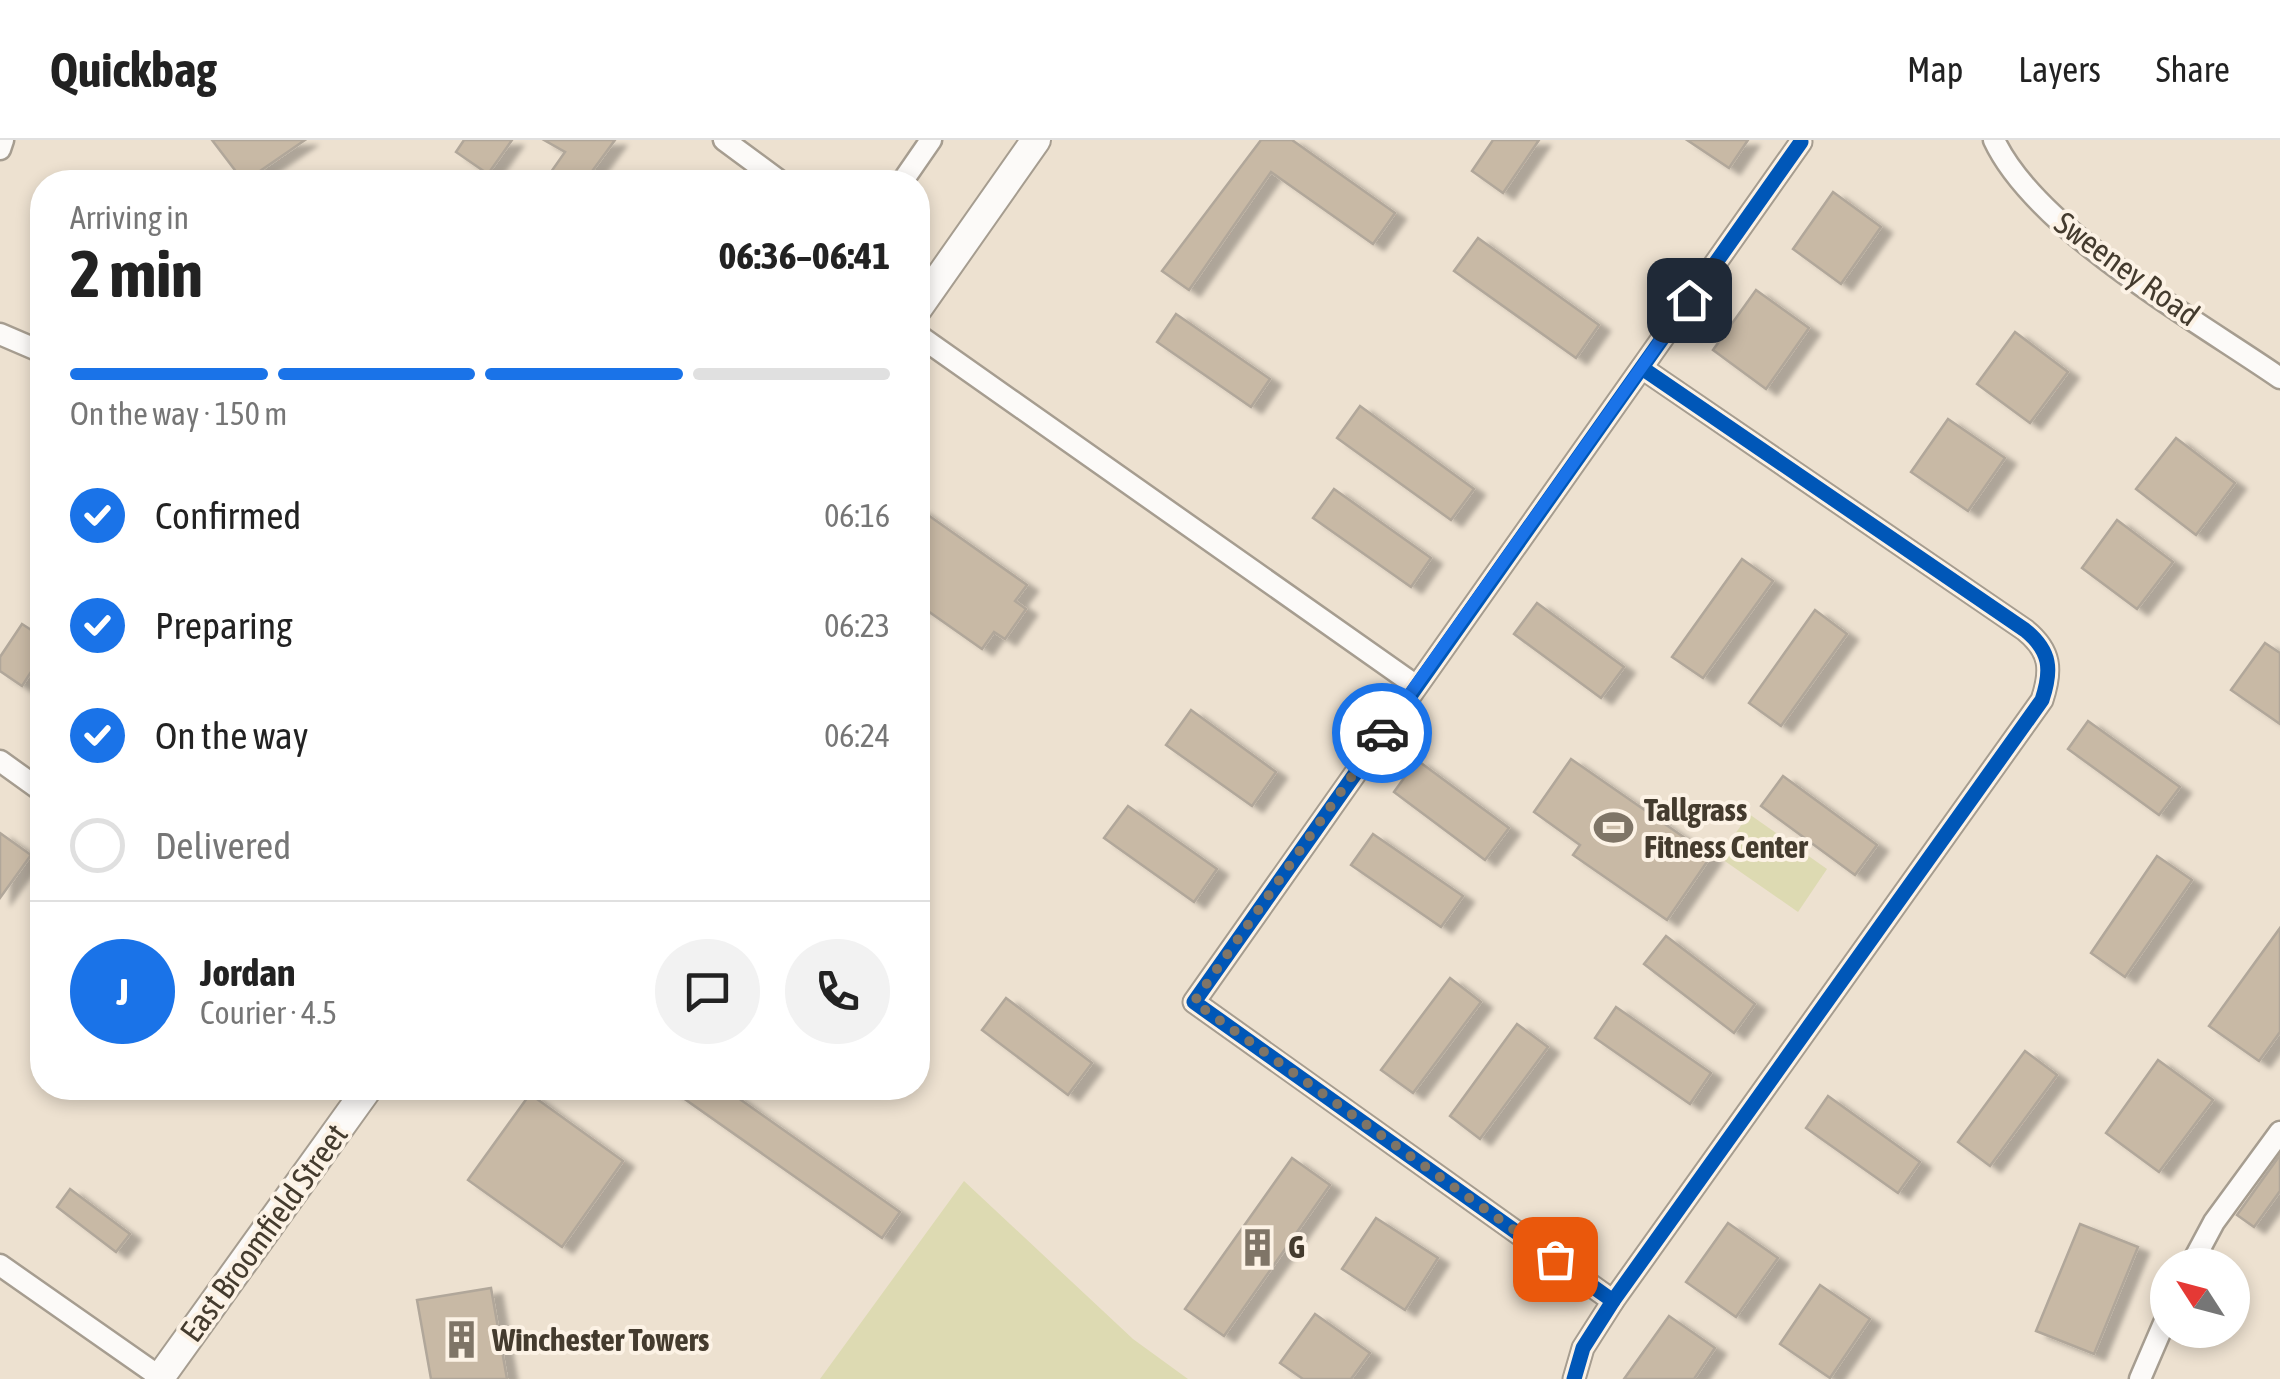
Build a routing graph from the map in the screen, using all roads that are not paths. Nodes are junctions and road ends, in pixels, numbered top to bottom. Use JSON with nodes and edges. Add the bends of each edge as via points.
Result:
{"nodes":[{"id":1,"x":3,"y":140,"type":"edge"},
{"id":2,"x":724,"y":140,"type":"edge"},
{"id":3,"x":931,"y":140,"type":"edge"},
{"id":4,"x":1036,"y":140,"type":"edge"},
{"id":5,"x":1994,"y":140,"type":"edge"},
{"id":6,"x":1802,"y":142,"type":"edge"},
{"id":7,"x":0,"y":149,"type":"edge"},
{"id":8,"x":765,"y":170,"type":"edge"},
{"id":9,"x":910,"y":170,"type":"edge"},
{"id":10,"x":930,"y":291,"type":"edge"},
{"id":11,"x":0,"y":334,"type":"edge"},
{"id":12,"x":930,"y":342,"type":"edge"},
{"id":13,"x":30,"y":347,"type":"edge"},
{"id":14,"x":1642,"y":368,"type":"junction"},
{"id":15,"x":2280,"y":378,"type":"edge"},
{"id":16,"x":1416,"y":685,"type":"junction"},
{"id":17,"x":0,"y":761,"type":"edge"},
{"id":18,"x":30,"y":782,"type":"edge"},
{"id":19,"x":359,"y":1100,"type":"edge"},
{"id":20,"x":2280,"y":1132,"type":"edge"},
{"id":21,"x":2200,"y":1248,"type":"edge"},
{"id":22,"x":0,"y":1265,"type":"edge"},
{"id":23,"x":1613,"y":1300,"type":"junction"},
{"id":24,"x":2153,"y":1348,"type":"edge"},
{"id":25,"x":160,"y":1378,"type":"edge"},
{"id":26,"x":1574,"y":1379,"type":"edge"},
{"id":27,"x":2140,"y":1379,"type":"edge"}],
"edges":[{"from":1,"to":7,"type":"street"},
{"from":2,"to":8,"type":"street"},
{"from":3,"to":9,"type":"street"},
{"from":4,"to":10,"type":"main road"},
{"from":5,"to":15,"type":"street","name":"Sweeney Road","via":[[2009,172],[2060,224]]},
{"from":6,"to":14,"type":"street"},
{"from":11,"to":13,"type":"street"},
{"from":12,"to":16,"type":"street"},
{"from":14,"to":16,"type":"street"},
{"from":14,"to":23,"type":"street","via":[[2026,630],[2041,643],[2050,676],[2042,700]]},
{"from":16,"to":23,"type":"street","via":[[1194,1002]]},
{"from":17,"to":18,"type":"street"},
{"from":19,"to":25,"type":"main road","name":"East Broomfield Street"},
{"from":20,"to":21,"type":"street"},
{"from":22,"to":25,"type":"street"},
{"from":23,"to":26,"type":"street","via":[[1583,1348]]},
{"from":24,"to":27,"type":"street"}]}
